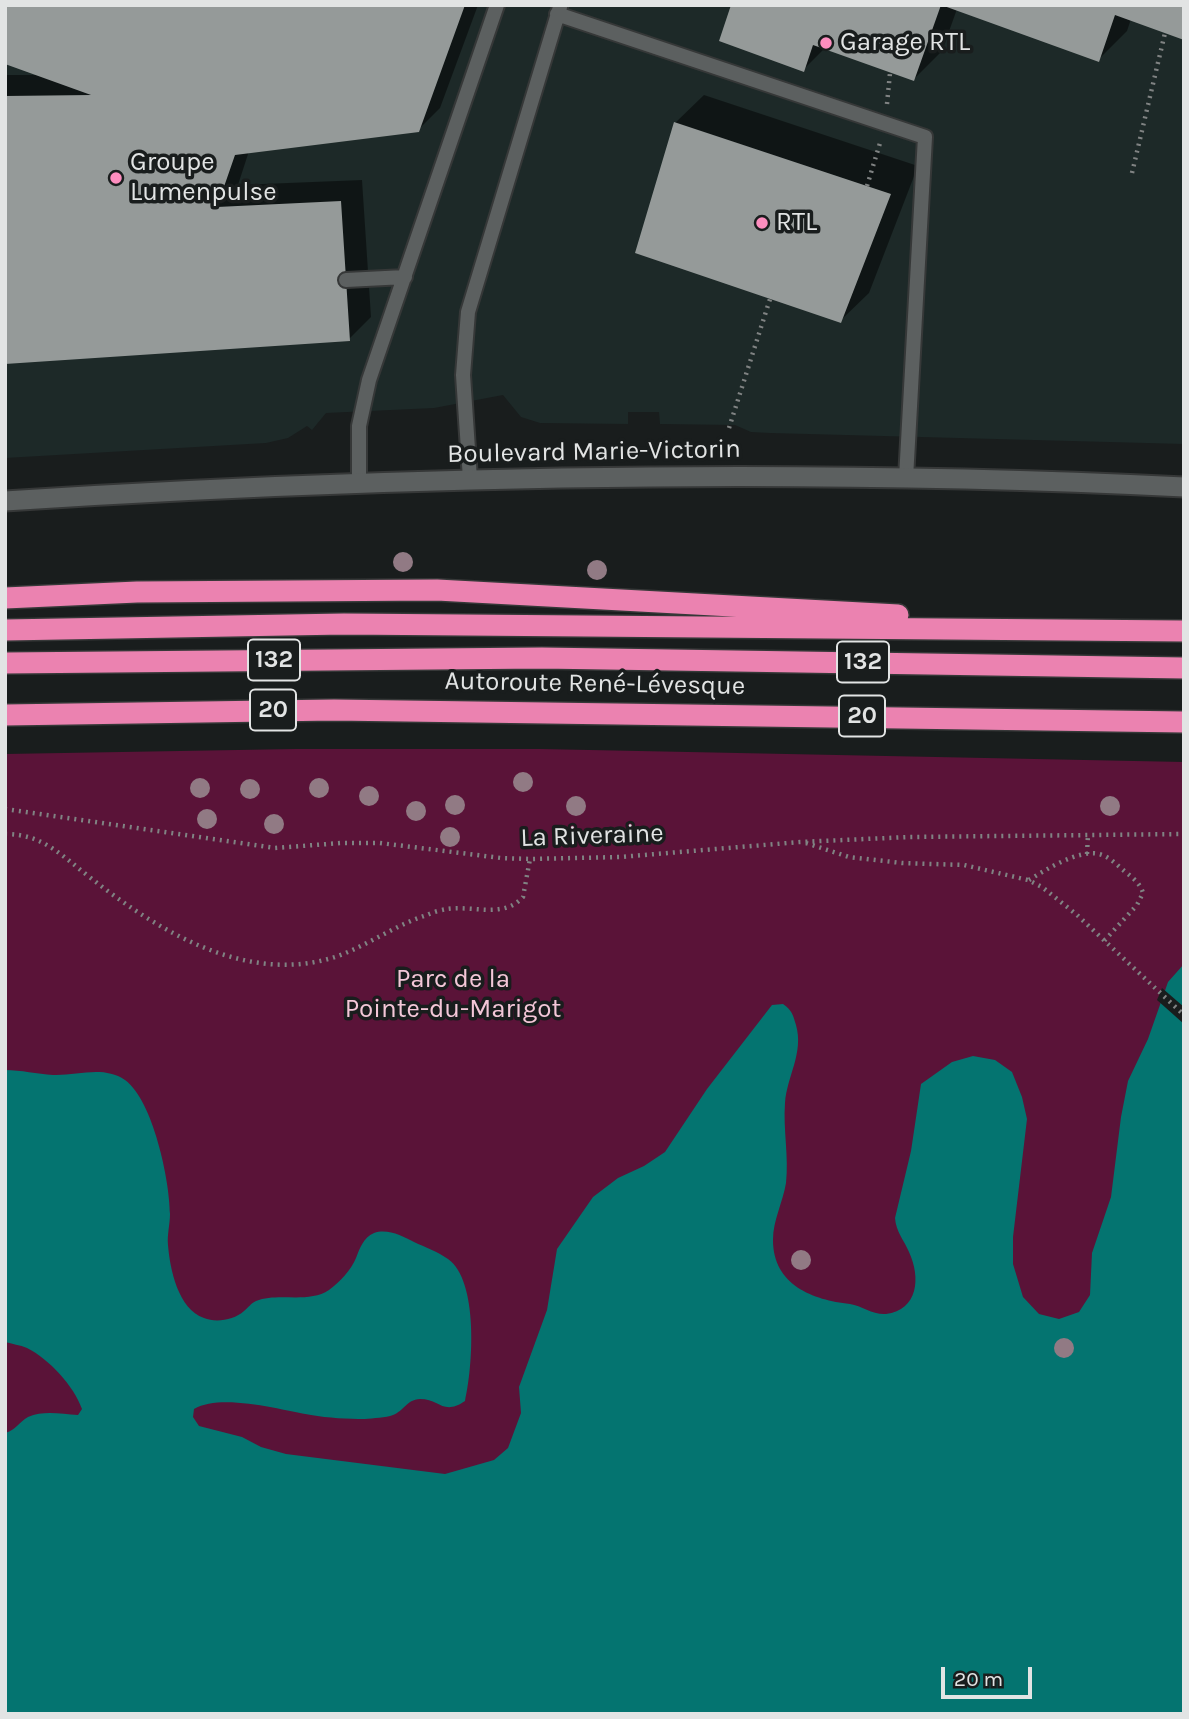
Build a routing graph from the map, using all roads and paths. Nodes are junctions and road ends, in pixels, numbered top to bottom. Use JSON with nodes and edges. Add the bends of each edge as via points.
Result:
{"nodes":[{"id":1,"x":496,"y":5,"type":"edge"},
{"id":2,"x":559,"y":10,"type":"edge"},
{"id":3,"x":1166,"y":33,"type":"dead end"},
{"id":4,"x":1132,"y":173,"type":"dead end"},
{"id":5,"x":405,"y":277,"type":"junction"},
{"id":6,"x":346,"y":280,"type":"dead end"},
{"id":7,"x":770,"y":299,"type":"dead end"},
{"id":8,"x":730,"y":428,"type":"dead end"},
{"id":9,"x":906,"y":478,"type":"junction"},
{"id":10,"x":470,"y":479,"type":"junction"},
{"id":11,"x":359,"y":483,"type":"junction"},
{"id":12,"x":1184,"y":486,"type":"edge"},
{"id":13,"x":5,"y":501,"type":"edge"},
{"id":14,"x":5,"y":598,"type":"edge"},
{"id":15,"x":5,"y":629,"type":"edge"},
{"id":16,"x":1182,"y":631,"type":"edge"},
{"id":17,"x":5,"y":663,"type":"edge"},
{"id":18,"x":1184,"y":668,"type":"edge"},
{"id":19,"x":5,"y":715,"type":"edge"},
{"id":20,"x":1184,"y":722,"type":"edge"},
{"id":21,"x":5,"y":809,"type":"edge"},
{"id":22,"x":5,"y":834,"type":"edge"},
{"id":23,"x":1088,"y":834,"type":"junction"},
{"id":24,"x":1184,"y":834,"type":"edge"},
{"id":25,"x":800,"y":842,"type":"junction"},
{"id":26,"x":1087,"y":854,"type":"junction"},
{"id":27,"x":530,"y":859,"type":"junction"},
{"id":28,"x":1028,"y":880,"type":"junction"},
{"id":29,"x":1104,"y":941,"type":"junction"},
{"id":30,"x":1184,"y":1015,"type":"edge"}],
"edges":[{"from":1,"to":5,"type":"lane"},
{"from":2,"to":9,"type":"lane","via":[[925,137]]},
{"from":2,"to":10,"type":"lane","via":[[468,312],[463,375]]},
{"from":3,"to":4,"type":"path"},
{"from":5,"to":6,"type":"lane"},
{"from":5,"to":11,"type":"lane","via":[[369,380],[359,426]]},
{"from":7,"to":8,"type":"path"},
{"from":9,"to":10,"type":"street","name":"Boulevard Marie-Victorin"},
{"from":9,"to":12,"type":"street","name":"Boulevard Marie-Victorin"},
{"from":10,"to":11,"type":"street","name":"Boulevard Marie-Victorin"},
{"from":11,"to":13,"type":"street","name":"Boulevard Marie-Victorin"},
{"from":14,"to":16,"type":"highway","via":[[137,592],[436,590]]},
{"from":15,"to":16,"type":"highway","via":[[370,625]]},
{"from":17,"to":18,"type":"highway","name":"Autoroute René-Lévesque","number":"132","via":[[555,658]]},
{"from":19,"to":20,"type":"highway","name":"Autoroute René-Lévesque","number":"20","via":[[499,710]]},
{"from":21,"to":27,"type":"path","name":"La Riveraine","via":[[275,848],[380,843]]},
{"from":22,"to":27,"type":"path","via":[[31,836],[46,844],[97,883],[193,944],[222,956],[281,965],[337,956],[447,909],[509,908],[523,897]]},
{"from":23,"to":24,"type":"path","name":"La Riveraine"},
{"from":23,"to":25,"type":"path","name":"La Riveraine"},
{"from":23,"to":26,"type":"path"},
{"from":25,"to":27,"type":"path","name":"La Riveraine","via":[[620,857]]},
{"from":25,"to":28,"type":"path","via":[[849,857],[964,865]]},
{"from":26,"to":28,"type":"path","via":[[1057,863]]},
{"from":26,"to":29,"type":"path","via":[[1112,860],[1138,882],[1143,893]]},
{"from":28,"to":29,"type":"path"},
{"from":29,"to":30,"type":"path"}]}
